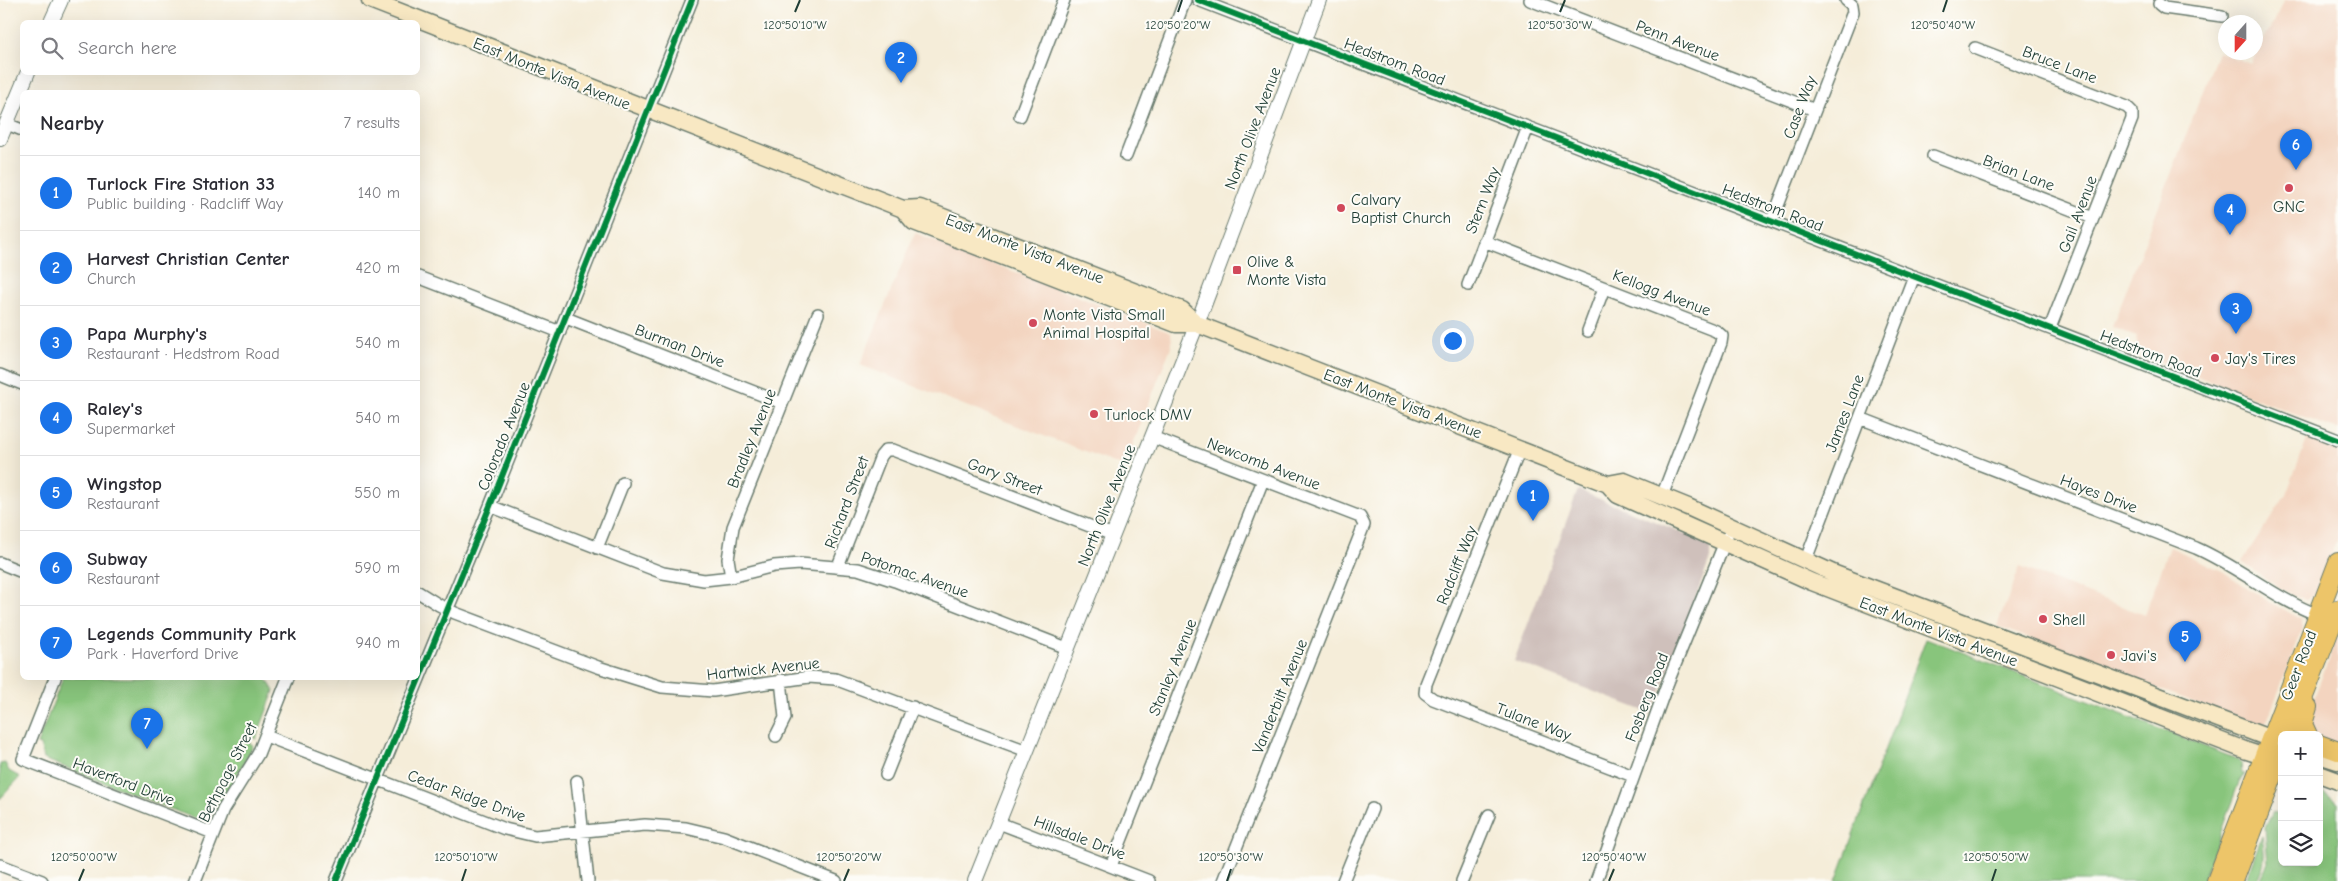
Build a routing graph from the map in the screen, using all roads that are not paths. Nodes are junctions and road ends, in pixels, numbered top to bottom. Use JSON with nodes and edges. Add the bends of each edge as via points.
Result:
{"nodes":[{"id":1,"x":60,"y":0,"type":"edge"},
{"id":2,"x":370,"y":0,"type":"edge"},
{"id":3,"x":692,"y":0,"type":"edge"},
{"id":4,"x":1064,"y":0,"type":"edge"},
{"id":5,"x":1185,"y":0,"type":"edge"},
{"id":6,"x":1198,"y":0,"type":"edge"},
{"id":7,"x":1320,"y":0,"type":"edge"},
{"id":8,"x":1530,"y":0,"type":"edge"},
{"id":9,"x":2158,"y":1,"type":"edge"},
{"id":10,"x":1849,"y":2,"type":"edge"},
{"id":11,"x":2218,"y":15,"type":"edge"},
{"id":12,"x":52,"y":20,"type":"edge"},
{"id":13,"x":1304,"y":41,"type":"junction"},
{"id":14,"x":1975,"y":48,"type":"dead end"},
{"id":15,"x":27,"y":75,"type":"edge"},
{"id":16,"x":21,"y":90,"type":"edge"},
{"id":17,"x":20,"y":92,"type":"edge"},
{"id":18,"x":1815,"y":110,"type":"junction"},
{"id":19,"x":649,"y":111,"type":"junction"},
{"id":20,"x":2132,"y":112,"type":"joint"},
{"id":21,"x":1020,"y":116,"type":"dead end"},
{"id":22,"x":7,"y":124,"type":"junction"},
{"id":23,"x":1528,"y":127,"type":"junction"},
{"id":24,"x":20,"y":129,"type":"edge"},
{"id":25,"x":0,"y":139,"type":"edge"},
{"id":26,"x":1126,"y":156,"type":"dead end"},
{"id":27,"x":1933,"y":156,"type":"dead end"},
{"id":28,"x":903,"y":210,"type":"junction"},
{"id":29,"x":2093,"y":218,"type":"junction"},
{"id":30,"x":1772,"y":221,"type":"junction"},
{"id":31,"x":959,"y":239,"type":"junction"},
{"id":32,"x":1484,"y":241,"type":"junction"},
{"id":33,"x":1018,"y":246,"type":"junction"},
{"id":34,"x":1914,"y":276,"type":"junction"},
{"id":35,"x":420,"y":277,"type":"edge"},
{"id":36,"x":1468,"y":285,"type":"dead end"},
{"id":37,"x":1604,"y":288,"type":"junction"},
{"id":38,"x":818,"y":314,"type":"dead end"},
{"id":39,"x":566,"y":318,"type":"junction"},
{"id":40,"x":1197,"y":324,"type":"junction"},
{"id":41,"x":2050,"y":328,"type":"junction"},
{"id":42,"x":1588,"y":331,"type":"dead end"},
{"id":43,"x":560,"y":332,"type":"junction"},
{"id":44,"x":0,"y":375,"type":"edge"},
{"id":45,"x":20,"y":383,"type":"edge"},
{"id":46,"x":782,"y":403,"type":"junction"},
{"id":47,"x":1860,"y":418,"type":"junction"},
{"id":48,"x":1152,"y":436,"type":"junction"},
{"id":49,"x":2338,"y":440,"type":"edge"},
{"id":50,"x":1520,"y":449,"type":"junction"},
{"id":51,"x":886,"y":450,"type":"joint"},
{"id":52,"x":1263,"y":480,"type":"junction"},
{"id":53,"x":622,"y":482,"type":"dead end"},
{"id":54,"x":1608,"y":484,"type":"junction"},
{"id":55,"x":1662,"y":496,"type":"junction"},
{"id":56,"x":490,"y":506,"type":"junction"},
{"id":57,"x":1363,"y":522,"type":"joint"},
{"id":58,"x":1113,"y":535,"type":"junction"},
{"id":59,"x":1728,"y":535,"type":"junction"},
{"id":60,"x":598,"y":548,"type":"junction"},
{"id":61,"x":1805,"y":562,"type":"junction"},
{"id":62,"x":2338,"y":562,"type":"edge"},
{"id":63,"x":0,"y":563,"type":"edge"},
{"id":64,"x":838,"y":566,"type":"junction"},
{"id":65,"x":20,"y":571,"type":"edge"},
{"id":66,"x":731,"y":577,"type":"junction"},
{"id":67,"x":420,"y":593,"type":"edge"},
{"id":68,"x":448,"y":609,"type":"junction"},
{"id":69,"x":2338,"y":609,"type":"edge"},
{"id":70,"x":2318,"y":615,"type":"junction"},
{"id":71,"x":1068,"y":648,"type":"junction"},
{"id":72,"x":420,"y":677,"type":"edge"},
{"id":73,"x":54,"y":680,"type":"edge"},
{"id":74,"x":287,"y":680,"type":"edge"},
{"id":75,"x":419,"y":680,"type":"edge"},
{"id":76,"x":781,"y":680,"type":"junction"},
{"id":77,"x":1426,"y":693,"type":"joint"},
{"id":78,"x":2305,"y":695,"type":"junction"},
{"id":79,"x":912,"y":707,"type":"junction"},
{"id":80,"x":2291,"y":731,"type":"edge"},
{"id":81,"x":2307,"y":731,"type":"edge"},
{"id":82,"x":266,"y":736,"type":"junction"},
{"id":83,"x":776,"y":736,"type":"dead end"},
{"id":84,"x":2276,"y":741,"type":"edge"},
{"id":85,"x":2323,"y":745,"type":"edge"},
{"id":86,"x":1027,"y":751,"type":"junction"},
{"id":87,"x":2338,"y":751,"type":"edge"},
{"id":88,"x":2323,"y":756,"type":"edge"},
{"id":89,"x":2276,"y":758,"type":"edge"},
{"id":90,"x":2338,"y":761,"type":"edge"},
{"id":91,"x":886,"y":775,"type":"dead end"},
{"id":92,"x":2323,"y":775,"type":"edge"},
{"id":93,"x":1634,"y":776,"type":"junction"},
{"id":94,"x":378,"y":780,"type":"junction"},
{"id":95,"x":577,"y":781,"type":"dead end"},
{"id":96,"x":2338,"y":781,"type":"edge"},
{"id":97,"x":1372,"y":809,"type":"dead end"},
{"id":98,"x":1489,"y":815,"type":"dead end"},
{"id":99,"x":998,"y":823,"type":"junction"},
{"id":100,"x":583,"y":832,"type":"junction"},
{"id":101,"x":213,"y":833,"type":"junction"},
{"id":102,"x":0,"y":865,"type":"edge"},
{"id":103,"x":1110,"y":866,"type":"junction"},
{"id":104,"x":42,"y":881,"type":"edge"},
{"id":105,"x":195,"y":881,"type":"edge"},
{"id":106,"x":336,"y":881,"type":"edge"},
{"id":107,"x":588,"y":881,"type":"edge"},
{"id":108,"x":836,"y":881,"type":"edge"},
{"id":109,"x":975,"y":881,"type":"edge"},
{"id":110,"x":1149,"y":881,"type":"edge"},
{"id":111,"x":1223,"y":881,"type":"edge"},
{"id":112,"x":1343,"y":881,"type":"edge"},
{"id":113,"x":1462,"y":881,"type":"edge"},
{"id":114,"x":1596,"y":881,"type":"edge"},
{"id":115,"x":2216,"y":881,"type":"edge"},
{"id":116,"x":2234,"y":881,"type":"edge"}],
"edges":[{"from":1,"to":12,"type":"street"},
{"from":2,"to":19,"type":"main road","name":"East Monte Vista Avenue"},
{"from":3,"to":19,"type":"street","name":"Colorado Avenue"},
{"from":4,"to":21,"type":"street"},
{"from":5,"to":26,"type":"street"},
{"from":6,"to":13,"type":"street","name":"Hedstrom Road"},
{"from":7,"to":13,"type":"street","name":"North Olive Avenue"},
{"from":8,"to":18,"type":"street","name":"Penn Avenue"},
{"from":9,"to":11,"type":"street","via":[[2164,8]]},
{"from":10,"to":18,"type":"street","name":"Case Way","via":[[1853,12]]},
{"from":13,"to":23,"type":"street","name":"Hedstrom Road"},
{"from":13,"to":40,"type":"street","name":"North Olive Avenue"},
{"from":14,"to":20,"type":"street","name":"Bruce Lane","via":[[2127,106]]},
{"from":15,"to":16,"type":"street"},
{"from":17,"to":22,"type":"street"},
{"from":18,"to":30,"type":"street","name":"Case Way"},
{"from":19,"to":28,"type":"main road","name":"East Monte Vista Avenue"},
{"from":19,"to":39,"type":"street","name":"Colorado Avenue"},
{"from":20,"to":29,"type":"street","name":"Gail Avenue"},
{"from":22,"to":24,"type":"street"},
{"from":22,"to":25,"type":"street"},
{"from":23,"to":30,"type":"street","name":"Hedstrom Road"},
{"from":23,"to":32,"type":"street","name":"Stern Way"},
{"from":27,"to":29,"type":"street","name":"Brian Lane"},
{"from":28,"to":31,"type":"main road","name":"East Monte Vista Avenue","via":[[914,222]]},
{"from":28,"to":33,"type":"main road","name":"East Monte Vista Avenue","via":[[920,208]]},
{"from":29,"to":41,"type":"street","name":"Gail Avenue"},
{"from":30,"to":34,"type":"street","name":"Hedstrom Road"},
{"from":31,"to":33,"type":"main road","via":[[966,233],[991,242]]},
{"from":31,"to":40,"type":"main road","name":"East Monte Vista Avenue","via":[[1176,324]]},
{"from":32,"to":36,"type":"street","name":"Stern Way"},
{"from":32,"to":37,"type":"street","name":"Kellogg Avenue"},
{"from":33,"to":40,"type":"main road","name":"East Monte Vista Avenue","via":[[1182,310]]},
{"from":34,"to":41,"type":"street","name":"Hedstrom Road"},
{"from":34,"to":47,"type":"street","name":"James Lane"},
{"from":35,"to":43,"type":"street"},
{"from":37,"to":42,"type":"street"},
{"from":37,"to":55,"type":"street","name":"Kellogg Avenue","via":[[1722,336]]},
{"from":38,"to":46,"type":"street","name":"Bradley Avenue"},
{"from":39,"to":43,"type":"street","name":"Colorado Avenue"},
{"from":39,"to":46,"type":"street","name":"Burman Drive"},
{"from":40,"to":48,"type":"street","name":"North Olive Avenue"},
{"from":40,"to":50,"type":"main road","name":"East Monte Vista Avenue"},
{"from":41,"to":49,"type":"street","name":"Hedstrom Road"},
{"from":43,"to":56,"type":"street","name":"Colorado Avenue"},
{"from":44,"to":45,"type":"street"},
{"from":46,"to":66,"type":"street","name":"Bradley Avenue","via":[[733,527],[729,549]]},
{"from":47,"to":61,"type":"street","name":"James Lane"},
{"from":47,"to":70,"type":"street","name":"Hayes Drive","via":[[2196,548],[2235,568],[2286,601]]},
{"from":48,"to":52,"type":"street","name":"Newcomb Avenue"},
{"from":48,"to":58,"type":"street","name":"North Olive Avenue"},
{"from":50,"to":54,"type":"main road","name":"East Monte Vista Avenue"},
{"from":50,"to":77,"type":"street","name":"Radcliff Way","via":[[1426,684]]},
{"from":51,"to":58,"type":"street","name":"Gary Street"},
{"from":51,"to":64,"type":"street","name":"Richard Street"},
{"from":52,"to":57,"type":"street","name":"Newcomb Avenue","via":[[1360,518]]},
{"from":52,"to":103,"type":"street","name":"Stanley Avenue"},
{"from":53,"to":60,"type":"street"},
{"from":54,"to":55,"type":"main road","name":"East Monte Vista Avenue","via":[[1624,481]]},
{"from":54,"to":59,"type":"main road","name":"East Monte Vista Avenue","via":[[1618,496]]},
{"from":55,"to":59,"type":"main road","name":"East Monte Vista Avenue"},
{"from":56,"to":60,"type":"street","name":"Potomac Avenue"},
{"from":56,"to":68,"type":"street","name":"Colorado Avenue"},
{"from":57,"to":111,"type":"street","name":"Vanderbilt Avenue"},
{"from":58,"to":71,"type":"street","name":"North Olive Avenue"},
{"from":59,"to":61,"type":"main road","name":"East Monte Vista Avenue"},
{"from":59,"to":89,"type":"main road","name":"East Monte Vista Avenue","via":[[1812,582]]},
{"from":59,"to":93,"type":"street","name":"Fosberg Road","via":[[1666,687]]},
{"from":60,"to":66,"type":"street","name":"Potomac Avenue","via":[[675,576],[704,580]]},
{"from":61,"to":84,"type":"main road","name":"East Monte Vista Avenue"},
{"from":62,"to":70,"type":"main road","name":"Geer Road"},
{"from":63,"to":65,"type":"street"},
{"from":64,"to":66,"type":"street","name":"Potomac Avenue","via":[[774,566]]},
{"from":64,"to":71,"type":"street","name":"Potomac Avenue","via":[[895,581]]},
{"from":67,"to":68,"type":"street","name":"Hartwick Avenue"},
{"from":68,"to":72,"type":"street","name":"Colorado Avenue"},
{"from":68,"to":76,"type":"street","name":"Hartwick Avenue","via":[[621,675],[662,687],[714,691]]},
{"from":69,"to":78,"type":"main road","name":"Geer Road"},
{"from":70,"to":84,"type":"main road","name":"Geer Road"},
{"from":71,"to":86,"type":"street","name":"North Olive Avenue"},
{"from":73,"to":101,"type":"street","name":"Haverford Drive","via":[[23,759]]},
{"from":74,"to":82,"type":"street","name":"Bethpage Street"},
{"from":75,"to":94,"type":"street","name":"Colorado Avenue"},
{"from":76,"to":79,"type":"street","name":"Hartwick Avenue","via":[[834,678]]},
{"from":76,"to":83,"type":"street","via":[[785,718]]},
{"from":77,"to":93,"type":"street","name":"Tulane Way","via":[[1433,699]]},
{"from":78,"to":80,"type":"main road","name":"Geer Road"},
{"from":78,"to":81,"type":"main road","via":[[2309,704],[2304,724]]},
{"from":79,"to":86,"type":"street","name":"Hartwick Avenue"},
{"from":79,"to":91,"type":"street"},
{"from":82,"to":94,"type":"street","name":"Cedar Ridge Drive"},
{"from":82,"to":101,"type":"street","name":"Bethpage Street","via":[[251,768],[224,806]]},
{"from":84,"to":89,"type":"main road","name":"Geer Road"},
{"from":85,"to":87,"type":"main road"},
{"from":86,"to":99,"type":"street","name":"North Olive Avenue"},
{"from":88,"to":90,"type":"main road"},
{"from":89,"to":115,"type":"main road","name":"Geer Road"},
{"from":89,"to":116,"type":"main road","name":"Geer Road"},
{"from":92,"to":96,"type":"main road"},
{"from":93,"to":114,"type":"street","name":"Fosberg Road"},
{"from":94,"to":100,"type":"street","name":"Cedar Ridge Drive","via":[[505,829],[536,836]]},
{"from":94,"to":106,"type":"street","name":"Colorado Avenue"},
{"from":95,"to":100,"type":"street"},
{"from":97,"to":112,"type":"street"},
{"from":98,"to":113,"type":"street"},
{"from":99,"to":103,"type":"street","name":"Hillsdale Drive"},
{"from":99,"to":109,"type":"street","name":"North Olive Avenue"},
{"from":100,"to":107,"type":"street"},
{"from":100,"to":108,"type":"street","name":"Cedar Ridge Drive","via":[[646,825],[686,828],[724,837]]},
{"from":101,"to":105,"type":"street","name":"Bethpage Street"},
{"from":102,"to":104,"type":"street"},
{"from":103,"to":110,"type":"street","name":"Hillsdale Drive"}]}
